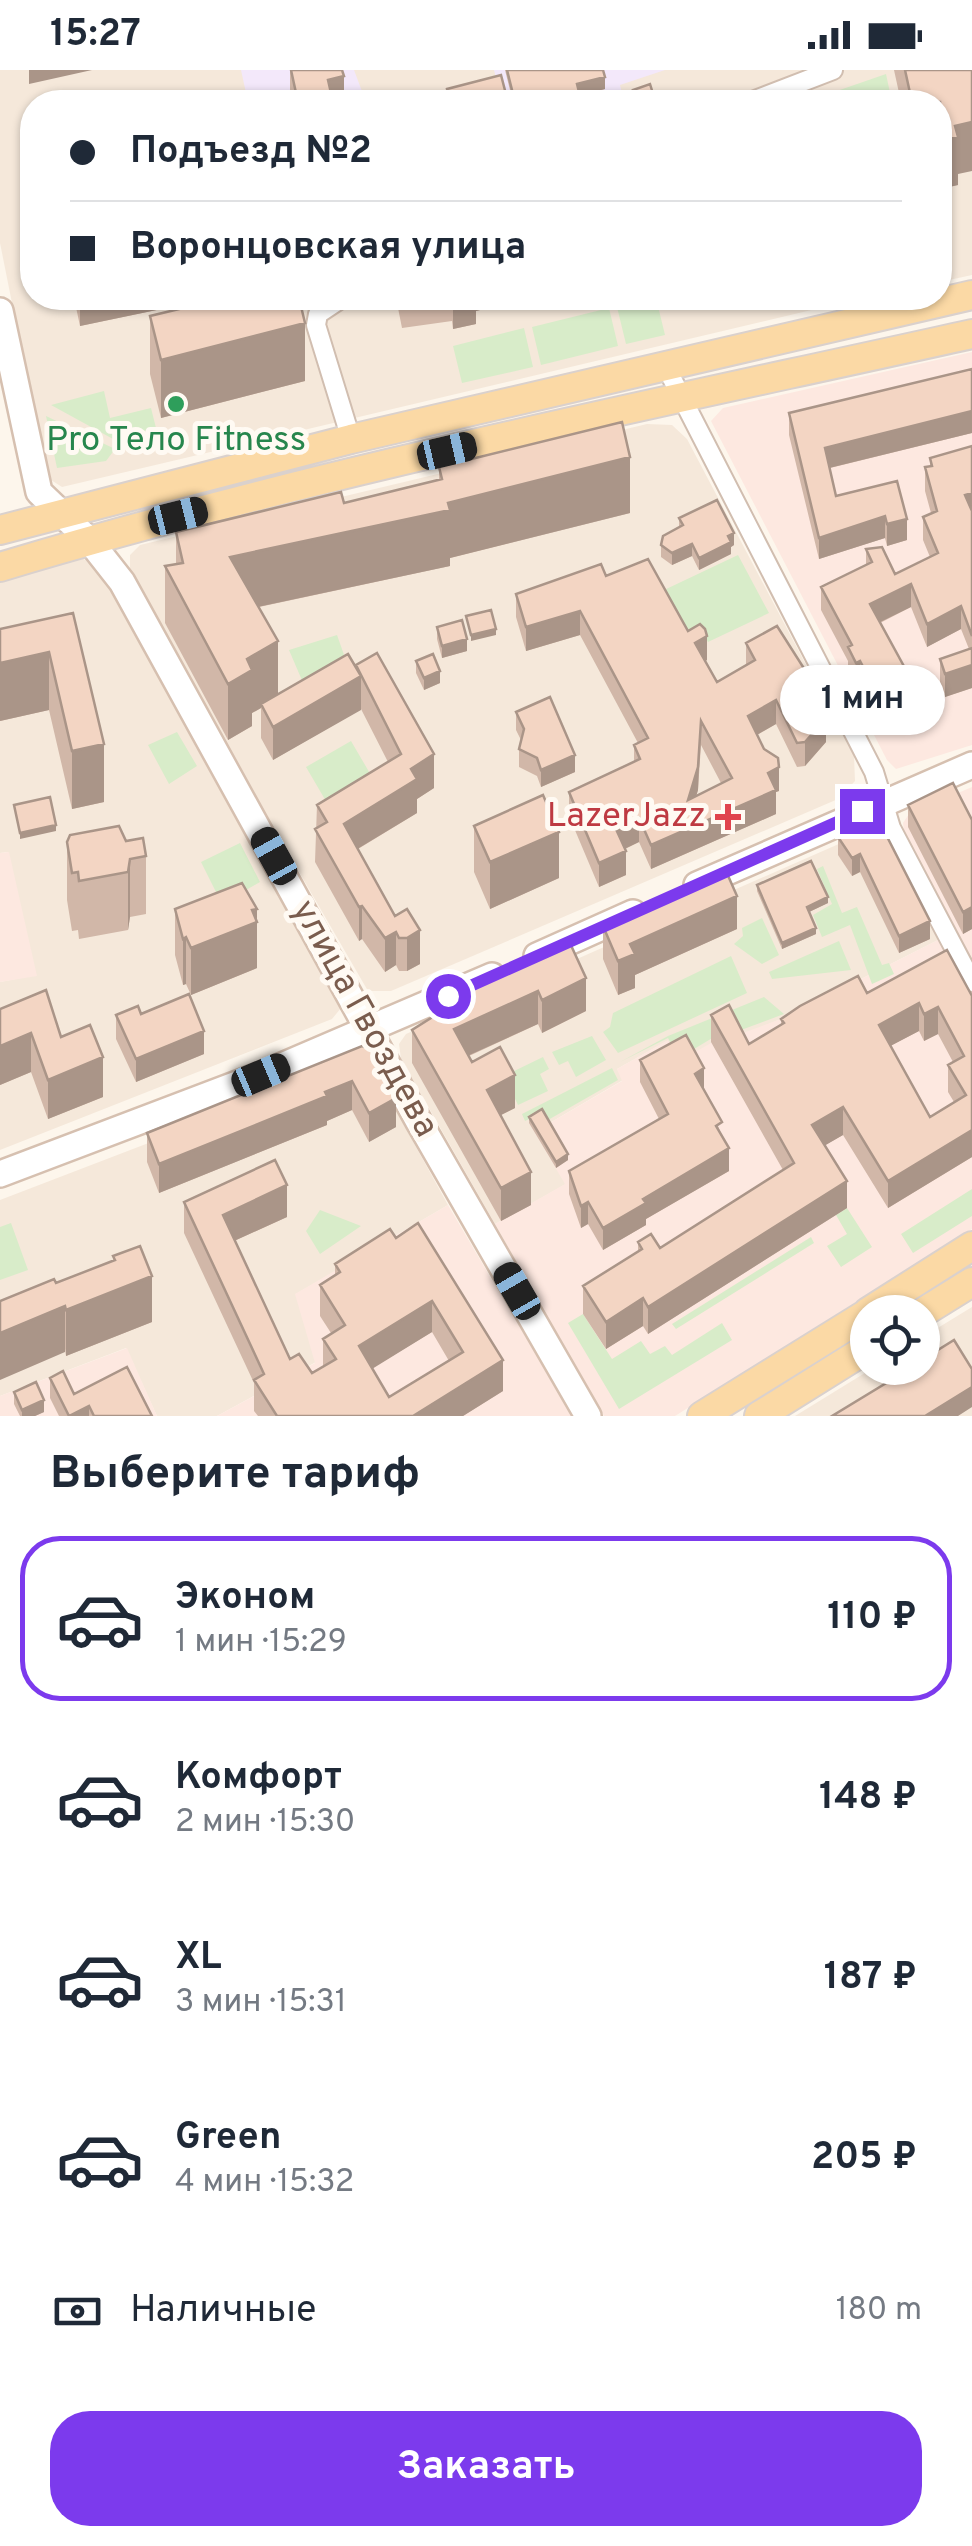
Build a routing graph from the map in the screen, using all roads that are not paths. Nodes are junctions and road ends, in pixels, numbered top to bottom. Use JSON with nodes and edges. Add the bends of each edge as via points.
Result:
{"nodes":[{"id":1,"x":833,"y":70,"type":"edge"},
{"id":2,"x":781,"y":90,"type":"edge"},
{"id":3,"x":324,"y":310,"type":"edge"},
{"id":4,"x":910,"y":310,"type":"edge"},
{"id":5,"x":0,"y":311,"type":"edge"},
{"id":6,"x":972,"y":334,"type":"edge"},
{"id":7,"x":666,"y":365,"type":"junction"},
{"id":8,"x":609,"y":378,"type":"junction"},
{"id":9,"x":681,"y":398,"type":"junction"},
{"id":10,"x":617,"y":412,"type":"junction"},
{"id":11,"x":351,"y":439,"type":"junction"},
{"id":12,"x":34,"y":480,"type":"junction"},
{"id":13,"x":142,"y":524,"type":"junction"},
{"id":14,"x":73,"y":526,"type":"junction"},
{"id":15,"x":6,"y":529,"type":"edge"},
{"id":16,"x":0,"y":567,"type":"edge"},
{"id":17,"x":122,"y":582,"type":"junction"},
{"id":18,"x":972,"y":765,"type":"edge"},
{"id":19,"x":884,"y":802,"type":"junction"},
{"id":20,"x":972,"y":982,"type":"edge"},
{"id":21,"x":370,"y":1030,"type":"junction"},
{"id":22,"x":0,"y":1174,"type":"edge"},
{"id":23,"x":972,"y":1246,"type":"edge"},
{"id":24,"x":972,"y":1282,"type":"edge"},
{"id":25,"x":896,"y":1295,"type":"edge"},
{"id":26,"x":940,"y":1302,"type":"edge"},
{"id":27,"x":850,"y":1324,"type":"edge"},
{"id":28,"x":850,"y":1359,"type":"edge"},
{"id":29,"x":588,"y":1416,"type":"edge"},
{"id":30,"x":702,"y":1416,"type":"edge"},
{"id":31,"x":759,"y":1416,"type":"edge"}],
"edges":[{"from":1,"to":2,"type":"street"},
{"from":3,"to":11,"type":"street","via":[[316,325]]},
{"from":4,"to":7,"type":"main road"},
{"from":5,"to":12,"type":"street"},
{"from":6,"to":9,"type":"main road"},
{"from":7,"to":8,"type":"main road"},
{"from":7,"to":9,"type":"street"},
{"from":8,"to":10,"type":"street","via":[[622,380],[630,391],[628,404]]},
{"from":8,"to":11,"type":"main road"},
{"from":9,"to":10,"type":"main road"},
{"from":9,"to":19,"type":"street"},
{"from":10,"to":13,"type":"main road"},
{"from":11,"to":14,"type":"main road"},
{"from":12,"to":14,"type":"street","name":"улица Гвоздева"},
{"from":12,"to":15,"type":"street","via":[[30,507]]},
{"from":13,"to":14,"type":"main road"},
{"from":13,"to":17,"type":"street","via":[[124,550]]},
{"from":14,"to":15,"type":"main road"},
{"from":14,"to":16,"type":"main road"},
{"from":14,"to":17,"type":"street","name":"улица Гвоздева"},
{"from":17,"to":21,"type":"street","name":"улица Гвоздева"},
{"from":18,"to":19,"type":"street"},
{"from":19,"to":20,"type":"street","via":[[891,828]]},
{"from":19,"to":21,"type":"street"},
{"from":21,"to":22,"type":"street"},
{"from":21,"to":29,"type":"street","name":"улица Гвоздева"},
{"from":23,"to":25,"type":"main road"},
{"from":24,"to":26,"type":"main road"},
{"from":27,"to":30,"type":"main road"},
{"from":28,"to":31,"type":"main road"}]}
